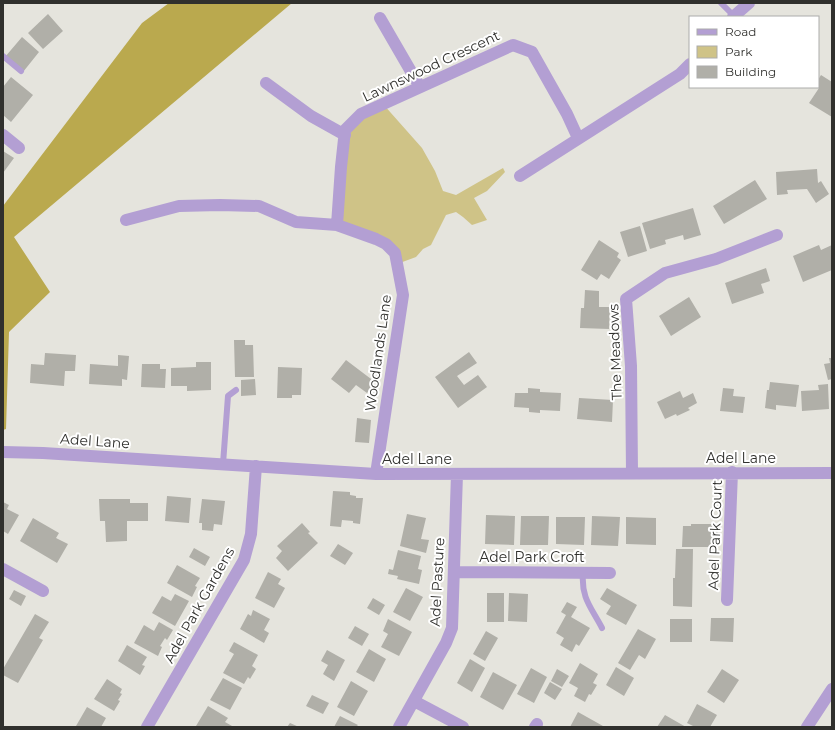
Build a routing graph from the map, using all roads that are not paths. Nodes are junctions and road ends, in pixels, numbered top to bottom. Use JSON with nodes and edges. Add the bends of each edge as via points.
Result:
{"nodes":[{"id":1,"x":721,"y":3,"type":"edge"},
{"id":2,"x":749,"y":3,"type":"edge"},
{"id":3,"x":732,"y":16,"type":"edge"},
{"id":4,"x":734,"y":16,"type":"edge"},
{"id":5,"x":380,"y":18,"type":"dead end"},
{"id":6,"x":3,"y":56,"type":"edge"},
{"id":7,"x":689,"y":65,"type":"edge"},
{"id":8,"x":21,"y":71,"type":"dead end"},
{"id":9,"x":266,"y":83,"type":"dead end"},
{"id":10,"x":420,"y":87,"type":"junction"},
{"id":11,"x":345,"y":134,"type":"junction"},
{"id":12,"x":3,"y":135,"type":"edge"},
{"id":13,"x":578,"y":138,"type":"junction"},
{"id":14,"x":19,"y":148,"type":"dead end"},
{"id":15,"x":520,"y":176,"type":"dead end"},
{"id":16,"x":126,"y":220,"type":"dead end"},
{"id":17,"x":337,"y":225,"type":"junction"},
{"id":18,"x":778,"y":235,"type":"dead end"},
{"id":19,"x":236,"y":390,"type":"dead end"},
{"id":20,"x":3,"y":452,"type":"edge"},
{"id":21,"x":223,"y":464,"type":"junction"},
{"id":22,"x":256,"y":466,"type":"junction"},
{"id":23,"x":732,"y":472,"type":"junction"},
{"id":24,"x":632,"y":473,"type":"junction"},
{"id":25,"x":832,"y":473,"type":"edge"},
{"id":26,"x":376,"y":474,"type":"junction"},
{"id":27,"x":457,"y":474,"type":"junction"},
{"id":28,"x":3,"y":569,"type":"edge"},
{"id":29,"x":454,"y":572,"type":"junction"},
{"id":30,"x":583,"y":573,"type":"junction"},
{"id":31,"x":610,"y":573,"type":"dead end"},
{"id":32,"x":42,"y":591,"type":"dead end"},
{"id":33,"x":728,"y":600,"type":"dead end"},
{"id":34,"x":602,"y":628,"type":"dead end"},
{"id":35,"x":832,"y":689,"type":"edge"},
{"id":36,"x":414,"y":701,"type":"junction"},
{"id":37,"x":147,"y":727,"type":"edge"},
{"id":38,"x":399,"y":727,"type":"edge"},
{"id":39,"x":463,"y":727,"type":"edge"},
{"id":40,"x":807,"y":727,"type":"edge"}],
"edges":[{"from":1,"to":3,"type":"lane"},
{"from":2,"to":4,"type":"street"},
{"from":5,"to":10,"type":"street"},
{"from":6,"to":8,"type":"lane"},
{"from":7,"to":13,"type":"street","via":[[680,74]]},
{"from":9,"to":11,"type":"street","via":[[311,116]]},
{"from":10,"to":11,"type":"street","name":"Lawnswood Crescent","via":[[361,114],[345,130]]},
{"from":10,"to":13,"type":"street","name":"Lawnswood Crescent","via":[[513,45],[532,52]]},
{"from":11,"to":17,"type":"street","name":"Lawnswood Crescent"},
{"from":12,"to":14,"type":"street"},
{"from":13,"to":15,"type":"street"},
{"from":16,"to":17,"type":"street","name":"Woodlands Lane","via":[[178,206],[259,206],[296,222]]},
{"from":17,"to":26,"type":"street","name":"Woodlands Lane","via":[[381,241],[395,252],[403,295]]},
{"from":18,"to":24,"type":"street","name":"The Meadows","via":[[716,259],[665,273],[626,299],[631,366]]},
{"from":19,"to":21,"type":"lane","via":[[228,396]]},
{"from":20,"to":21,"type":"street","name":"Adel Lane"},
{"from":21,"to":22,"type":"street","name":"Adel Lane"},
{"from":22,"to":26,"type":"street","name":"Adel Lane"},
{"from":22,"to":37,"type":"street","name":"Adel Park Gardens","via":[[251,534],[244,560]]},
{"from":23,"to":24,"type":"street","name":"Adel Lane"},
{"from":23,"to":25,"type":"street","name":"Adel Lane"},
{"from":23,"to":33,"type":"street","name":"Adel Park Court"},
{"from":24,"to":27,"type":"street","name":"Adel Lane"},
{"from":26,"to":27,"type":"street","name":"Adel Lane"},
{"from":27,"to":29,"type":"street","name":"Adel Pasture"},
{"from":28,"to":32,"type":"street"},
{"from":29,"to":30,"type":"street","name":"Adel Park Croft"},
{"from":29,"to":36,"type":"street","name":"Adel Pasture","via":[[452,628]]},
{"from":30,"to":31,"type":"street","name":"Adel Park Croft"},
{"from":30,"to":34,"type":"lane","via":[[584,596]]},
{"from":35,"to":40,"type":"street"},
{"from":36,"to":38,"type":"street","name":"Adel Pasture"},
{"from":36,"to":39,"type":"street"}]}
